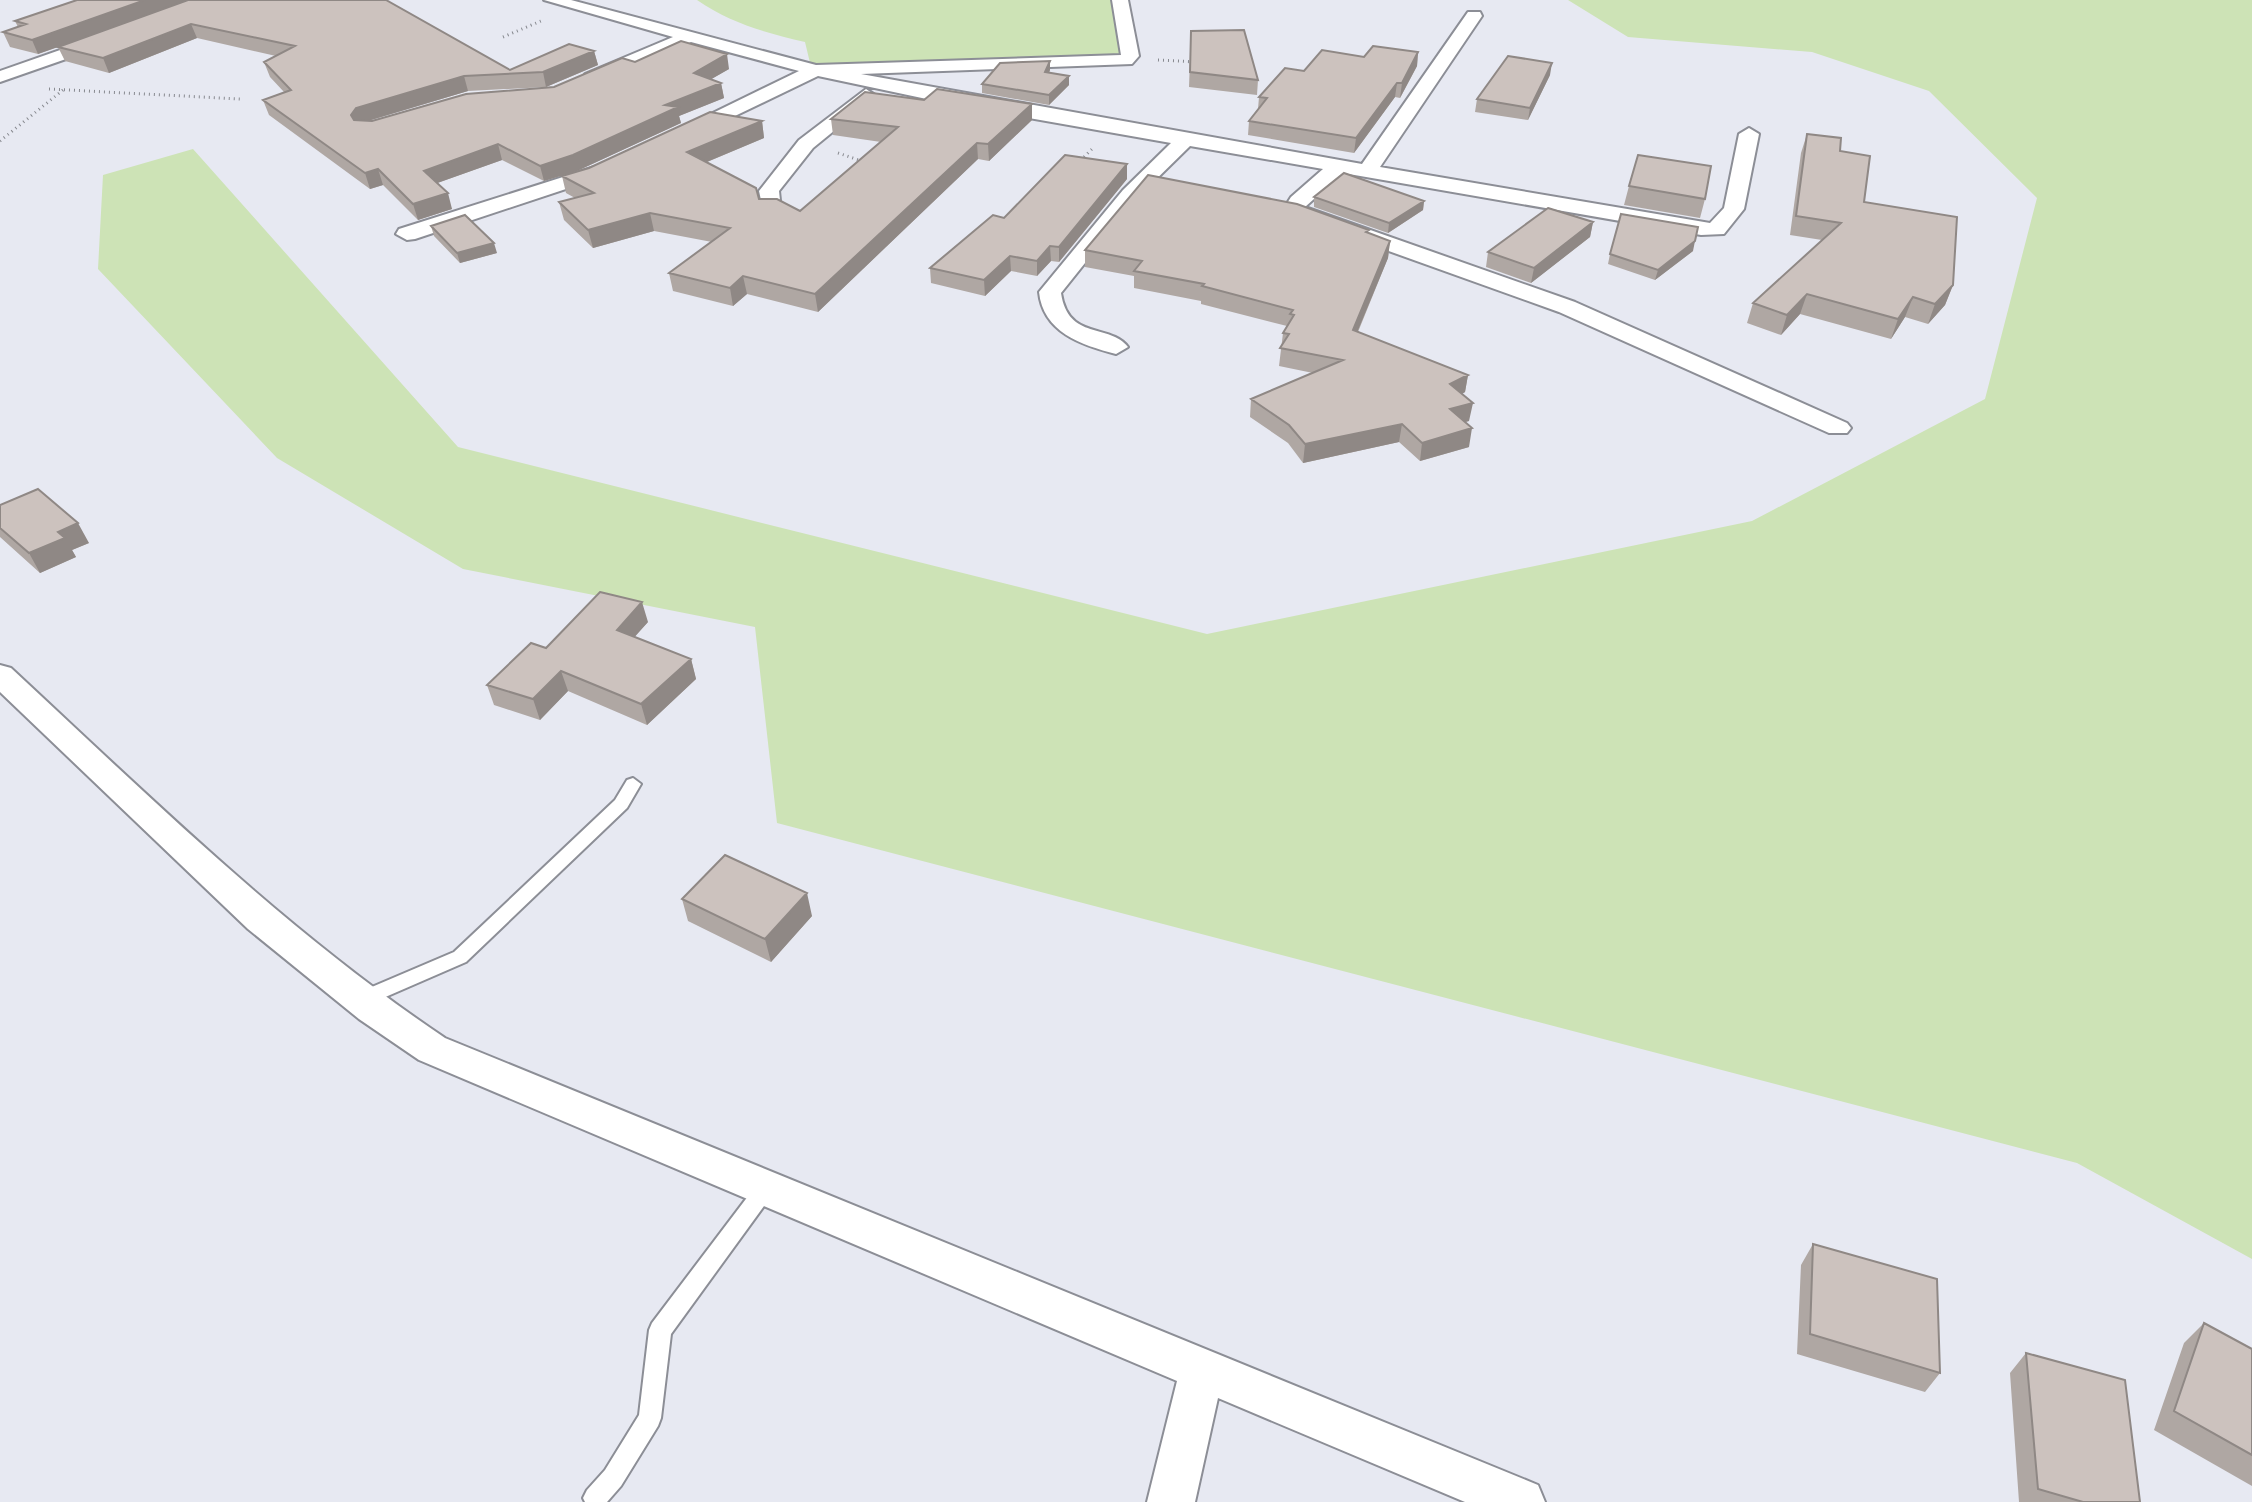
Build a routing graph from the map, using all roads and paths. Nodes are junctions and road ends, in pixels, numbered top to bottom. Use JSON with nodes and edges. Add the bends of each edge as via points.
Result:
{"nodes":[{"id":1,"x":552,"y":0,"type":"edge"},
{"id":2,"x":1120,"y":0,"type":"edge"},
{"id":3,"x":1474,"y":16,"type":"dead end"},
{"id":4,"x":123,"y":32,"type":"edge"},
{"id":5,"x":691,"y":36,"type":"junction"},
{"id":6,"x":1129,"y":58,"type":"junction"},
{"id":7,"x":1208,"y":63,"type":"edge"},
{"id":8,"x":816,"y":70,"type":"junction"},
{"id":9,"x":0,"y":77,"type":"edge"},
{"id":10,"x":577,"y":84,"type":"edge"},
{"id":11,"x":880,"y":84,"type":"junction"},
{"id":12,"x":48,"y":89,"type":"dead end"},
{"id":13,"x":64,"y":89,"type":"junction"},
{"id":14,"x":240,"y":99,"type":"dead end"},
{"id":15,"x":1749,"y":134,"type":"dead end"},
{"id":16,"x":1187,"y":138,"type":"junction"},
{"id":17,"x":0,"y":141,"type":"edge"},
{"id":18,"x":670,"y":141,"type":"edge"},
{"id":19,"x":622,"y":162,"type":"edge"},
{"id":20,"x":1338,"y":167,"type":"junction"},
{"id":21,"x":1366,"y":172,"type":"junction"},
{"id":22,"x":771,"y":210,"type":"edge"},
{"id":23,"x":407,"y":234,"type":"dead end"},
{"id":24,"x":1116,"y":347,"type":"dead end"},
{"id":25,"x":1838,"y":428,"type":"dead end"},
{"id":26,"x":0,"y":675,"type":"edge"},
{"id":27,"x":633,"y":784,"type":"dead end"},
{"id":28,"x":359,"y":1001,"type":"junction"},
{"id":29,"x":765,"y":1189,"type":"junction"},
{"id":30,"x":1202,"y":1370,"type":"junction"},
{"id":31,"x":595,"y":1498,"type":"dead end"},
{"id":32,"x":1171,"y":1502,"type":"edge"},
{"id":33,"x":1521,"y":1502,"type":"edge"}],
"edges":[{"from":1,"to":5,"type":"street"},
{"from":2,"to":6,"type":"street"},
{"from":3,"to":21,"type":"street"},
{"from":4,"to":9,"type":"street"},
{"from":5,"to":8,"type":"street"},
{"from":5,"to":10,"type":"street"},
{"from":6,"to":7,"type":"path"},
{"from":6,"to":8,"type":"street"},
{"from":8,"to":11,"type":"street"},
{"from":8,"to":18,"type":"street"},
{"from":11,"to":16,"type":"street"},
{"from":11,"to":22,"type":"street","via":[[806,144],[769,191]]},
{"from":12,"to":13,"type":"path"},
{"from":13,"to":14,"type":"path"},
{"from":13,"to":17,"type":"path"},
{"from":15,"to":21,"type":"street","via":[[1734,209],[1716,229]]},
{"from":16,"to":20,"type":"street"},
{"from":16,"to":24,"type":"street","via":[[1130,194],[1050,292],[1055,314],[1068,327]]},
{"from":19,"to":23,"type":"street"},
{"from":20,"to":21,"type":"street"},
{"from":20,"to":25,"type":"street","via":[[1298,201],[1298,212],[1567,307]]},
{"from":26,"to":28,"type":"street","via":[[233,897]]},
{"from":27,"to":28,"type":"lane","via":[[621,804],[460,957]]},
{"from":28,"to":29,"type":"street","via":[[432,1049]]},
{"from":29,"to":30,"type":"street"},
{"from":29,"to":31,"type":"lane","via":[[660,1330],[650,1418]]},
{"from":30,"to":32,"type":"street"},
{"from":30,"to":33,"type":"street"}]}
